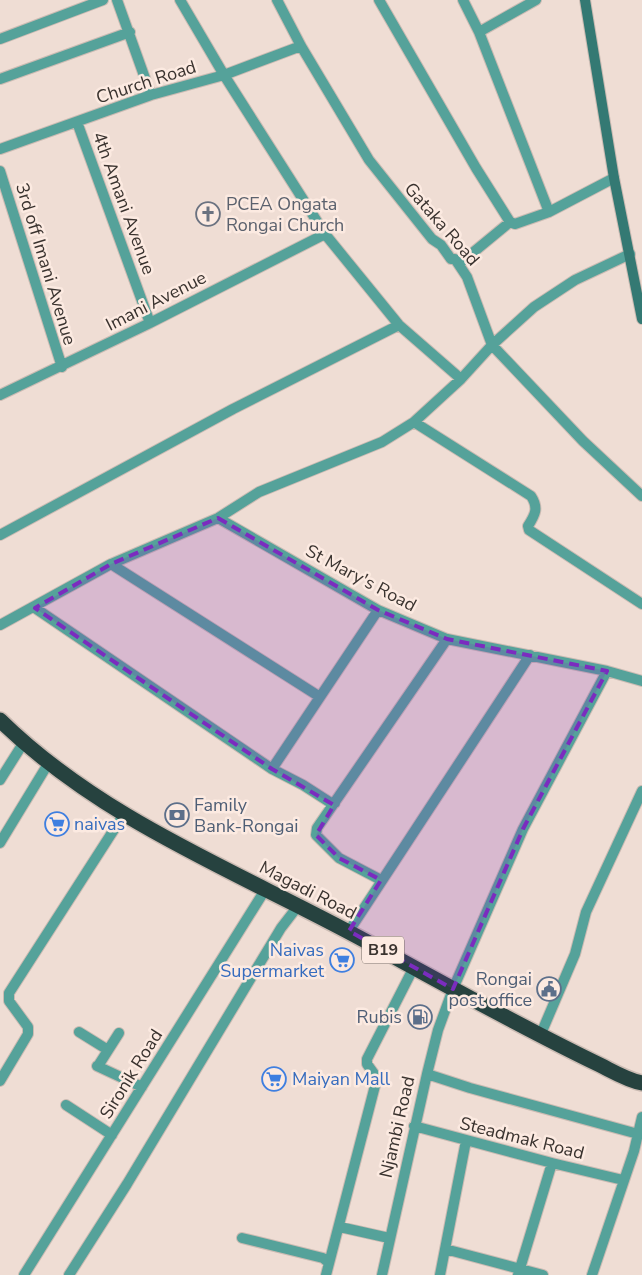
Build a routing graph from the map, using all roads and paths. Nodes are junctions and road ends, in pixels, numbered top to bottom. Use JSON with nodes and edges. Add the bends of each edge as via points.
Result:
{"nodes":[{"id":1,"x":103,"y":0,"type":"edge"},
{"id":2,"x":117,"y":0,"type":"edge"},
{"id":3,"x":180,"y":0,"type":"edge"},
{"id":4,"x":277,"y":0,"type":"edge"},
{"id":5,"x":379,"y":0,"type":"edge"},
{"id":6,"x":463,"y":0,"type":"edge"},
{"id":7,"x":536,"y":0,"type":"edge"},
{"id":8,"x":585,"y":0,"type":"edge"},
{"id":9,"x":130,"y":32,"type":"junction"},
{"id":10,"x":478,"y":32,"type":"junction"},
{"id":11,"x":0,"y":39,"type":"edge"},
{"id":12,"x":301,"y":46,"type":"junction"},
{"id":13,"x":224,"y":75,"type":"junction"},
{"id":14,"x":0,"y":80,"type":"edge"},
{"id":15,"x":151,"y":95,"type":"junction"},
{"id":16,"x":77,"y":122,"type":"junction"},
{"id":17,"x":0,"y":149,"type":"edge"},
{"id":18,"x":0,"y":171,"type":"edge"},
{"id":19,"x":614,"y":178,"type":"junction"},
{"id":20,"x":550,"y":212,"type":"junction"},
{"id":21,"x":510,"y":222,"type":"junction"},
{"id":22,"x":325,"y":234,"type":"junction"},
{"id":23,"x":630,"y":254,"type":"junction"},
{"id":24,"x":459,"y":264,"type":"junction"},
{"id":25,"x":642,"y":319,"type":"edge"},
{"id":26,"x":150,"y":323,"type":"junction"},
{"id":27,"x":399,"y":324,"type":"junction"},
{"id":28,"x":492,"y":345,"type":"junction"},
{"id":29,"x":62,"y":367,"type":"junction"},
{"id":30,"x":461,"y":379,"type":"junction"},
{"id":31,"x":0,"y":394,"type":"edge"},
{"id":32,"x":414,"y":422,"type":"junction"},
{"id":33,"x":642,"y":496,"type":"edge"},
{"id":34,"x":218,"y":518,"type":"junction"},
{"id":35,"x":0,"y":534,"type":"edge"},
{"id":36,"x":111,"y":564,"type":"junction"},
{"id":37,"x":642,"y":604,"type":"edge"},
{"id":38,"x":35,"y":608,"type":"junction"},
{"id":39,"x":378,"y":610,"type":"junction"},
{"id":40,"x":0,"y":625,"type":"edge"},
{"id":41,"x":447,"y":639,"type":"junction"},
{"id":42,"x":530,"y":655,"type":"junction"},
{"id":43,"x":607,"y":671,"type":"junction"},
{"id":44,"x":642,"y":682,"type":"edge"},
{"id":45,"x":320,"y":697,"type":"junction"},
{"id":46,"x":0,"y":720,"type":"edge"},
{"id":47,"x":24,"y":742,"type":"junction"},
{"id":48,"x":48,"y":764,"type":"junction"},
{"id":49,"x":272,"y":768,"type":"junction"},
{"id":50,"x":0,"y":780,"type":"edge"},
{"id":51,"x":642,"y":791,"type":"edge"},
{"id":52,"x":335,"y":803,"type":"junction"},
{"id":53,"x":124,"y":814,"type":"junction"},
{"id":54,"x":0,"y":843,"type":"edge"},
{"id":55,"x":382,"y":880,"type":"junction"},
{"id":56,"x":265,"y":890,"type":"junction"},
{"id":57,"x":298,"y":906,"type":"junction"},
{"id":58,"x":349,"y":931,"type":"junction"},
{"id":59,"x":414,"y":967,"type":"junction"},
{"id":60,"x":453,"y":989,"type":"junction"},
{"id":61,"x":78,"y":1032,"type":"dead end"},
{"id":62,"x":118,"y":1032,"type":"dead end"},
{"id":63,"x":540,"y":1036,"type":"junction"},
{"id":64,"x":108,"y":1050,"type":"junction"},
{"id":65,"x":426,"y":1074,"type":"junction"},
{"id":66,"x":0,"y":1081,"type":"edge"},
{"id":67,"x":642,"y":1083,"type":"edge"},
{"id":68,"x":142,"y":1088,"type":"junction"},
{"id":69,"x":66,"y":1105,"type":"dead end"},
{"id":70,"x":642,"y":1117,"type":"edge"},
{"id":71,"x":414,"y":1126,"type":"junction"},
{"id":72,"x":638,"y":1134,"type":"junction"},
{"id":73,"x":112,"y":1135,"type":"junction"},
{"id":74,"x":466,"y":1141,"type":"junction"},
{"id":75,"x":638,"y":1153,"type":"edge"},
{"id":76,"x":552,"y":1163,"type":"junction"},
{"id":77,"x":623,"y":1180,"type":"junction"},
{"id":78,"x":340,"y":1227,"type":"junction"},
{"id":79,"x":242,"y":1238,"type":"dead end"},
{"id":80,"x":390,"y":1238,"type":"junction"},
{"id":81,"x":445,"y":1248,"type":"junction"},
{"id":82,"x":329,"y":1263,"type":"junction"},
{"id":83,"x":519,"y":1271,"type":"edge"},
{"id":84,"x":24,"y":1275,"type":"edge"},
{"id":85,"x":69,"y":1275,"type":"edge"},
{"id":86,"x":326,"y":1275,"type":"edge"},
{"id":87,"x":382,"y":1275,"type":"edge"},
{"id":88,"x":440,"y":1275,"type":"edge"},
{"id":89,"x":544,"y":1275,"type":"edge"},
{"id":90,"x":592,"y":1275,"type":"edge"}],
"edges":[{"from":1,"to":11,"type":"street"},
{"from":2,"to":9,"type":"street"},
{"from":3,"to":13,"type":"street"},
{"from":4,"to":12,"type":"street","name":"Gataka Road"},
{"from":5,"to":21,"type":"street"},
{"from":6,"to":10,"type":"street"},
{"from":7,"to":10,"type":"street"},
{"from":8,"to":19,"type":"street"},
{"from":9,"to":14,"type":"street"},
{"from":9,"to":15,"type":"street"},
{"from":10,"to":20,"type":"street"},
{"from":12,"to":13,"type":"street","name":"Church Road"},
{"from":12,"to":24,"type":"street","name":"Gataka Road","via":[[369,160],[432,239]]},
{"from":13,"to":15,"type":"street","name":"Church Road"},
{"from":13,"to":22,"type":"street"},
{"from":15,"to":16,"type":"street","name":"Church Road"},
{"from":16,"to":17,"type":"street","name":"Church Road"},
{"from":16,"to":26,"type":"street","name":"4th Amani Avenue"},
{"from":18,"to":29,"type":"street","name":"3rd off Imani Avenue"},
{"from":19,"to":20,"type":"street"},
{"from":19,"to":23,"type":"street"},
{"from":20,"to":21,"type":"street","via":[[515,224]]},
{"from":21,"to":24,"type":"street"},
{"from":22,"to":26,"type":"street","name":"Imani Avenue"},
{"from":22,"to":27,"type":"street"},
{"from":23,"to":25,"type":"street"},
{"from":23,"to":28,"type":"street","via":[[574,280],[534,307]]},
{"from":24,"to":28,"type":"street","name":"Gataka Road","via":[[468,276]]},
{"from":26,"to":29,"type":"street","name":"Imani Avenue"},
{"from":27,"to":30,"type":"street"},
{"from":27,"to":35,"type":"street"},
{"from":28,"to":30,"type":"street"},
{"from":28,"to":33,"type":"street","name":"Gataka Road","via":[[583,442]]},
{"from":29,"to":31,"type":"street","name":"Imani Avenue"},
{"from":30,"to":32,"type":"street"},
{"from":32,"to":34,"type":"street","via":[[382,442],[259,492]]},
{"from":32,"to":37,"type":"street","via":[[531,496],[536,503],[536,512],[528,526],[530,530]]},
{"from":34,"to":36,"type":"street"},
{"from":34,"to":39,"type":"street","name":"St Mary's Road"},
{"from":36,"to":38,"type":"street"},
{"from":36,"to":45,"type":"street"},
{"from":38,"to":40,"type":"street"},
{"from":38,"to":49,"type":"street"},
{"from":39,"to":41,"type":"street","name":"St Mary's Road"},
{"from":39,"to":45,"type":"street"},
{"from":41,"to":42,"type":"street","name":"St Mary's Road"},
{"from":41,"to":52,"type":"street"},
{"from":42,"to":43,"type":"street","name":"St Mary's Road"},
{"from":42,"to":55,"type":"street"},
{"from":43,"to":44,"type":"street","name":"St Mary's Road"},
{"from":43,"to":60,"type":"street","name":"Njambi Road","via":[[523,829]]},
{"from":45,"to":49,"type":"street"},
{"from":46,"to":47,"type":"highway","name":"Magadi Road","number":"B19"},
{"from":47,"to":48,"type":"highway","name":"Magadi Road","number":"B19"},
{"from":47,"to":50,"type":"street"},
{"from":48,"to":53,"type":"highway","name":"Magadi Road","number":"B19"},
{"from":48,"to":54,"type":"street"},
{"from":49,"to":52,"type":"street"},
{"from":51,"to":63,"type":"street","via":[[586,912],[574,954]]},
{"from":52,"to":55,"type":"street","via":[[316,834],[339,858]]},
{"from":53,"to":56,"type":"highway","name":"Magadi Road","number":"B19"},
{"from":53,"to":66,"type":"street","via":[[9,993],[9,1001],[28,1027],[28,1034]]},
{"from":55,"to":58,"type":"street"},
{"from":56,"to":57,"type":"highway","name":"Magadi Road","number":"B19"},
{"from":56,"to":68,"type":"street","name":"Sironik Road"},
{"from":57,"to":58,"type":"highway","name":"Magadi Road","number":"B19"},
{"from":57,"to":85,"type":"street","via":[[281,928]]},
{"from":58,"to":59,"type":"highway","name":"Magadi Road","number":"B19"},
{"from":59,"to":60,"type":"highway","name":"Magadi Road","number":"B19"},
{"from":59,"to":78,"type":"street","via":[[366,1059],[377,1078]]},
{"from":60,"to":63,"type":"highway","name":"Magadi Road","number":"B19"},
{"from":60,"to":65,"type":"street","name":"Njambi Road"},
{"from":61,"to":64,"type":"street"},
{"from":62,"to":64,"type":"street"},
{"from":63,"to":67,"type":"highway","name":"Magadi Road","number":"B19"},
{"from":64,"to":68,"type":"street","via":[[98,1066]]},
{"from":65,"to":71,"type":"street","name":"Njambi Road"},
{"from":65,"to":72,"type":"street"},
{"from":68,"to":73,"type":"street","name":"Sironik Road"},
{"from":69,"to":73,"type":"street"},
{"from":70,"to":72,"type":"street"},
{"from":71,"to":74,"type":"street","name":"Steadmak Road"},
{"from":71,"to":80,"type":"street","name":"Njambi Road"},
{"from":72,"to":75,"type":"street"},
{"from":73,"to":84,"type":"street","name":"Sironik Road"},
{"from":74,"to":76,"type":"street","name":"Steadmak Road"},
{"from":74,"to":81,"type":"street"},
{"from":75,"to":77,"type":"street"},
{"from":76,"to":77,"type":"street","name":"Steadmak Road"},
{"from":76,"to":83,"type":"street"},
{"from":77,"to":90,"type":"street"},
{"from":78,"to":80,"type":"street"},
{"from":78,"to":82,"type":"street"},
{"from":79,"to":82,"type":"street","via":[[323,1258]]},
{"from":80,"to":87,"type":"street","name":"Njambi Road"},
{"from":81,"to":83,"type":"street"},
{"from":81,"to":88,"type":"street"},
{"from":82,"to":86,"type":"street"},
{"from":83,"to":89,"type":"street"}]}
